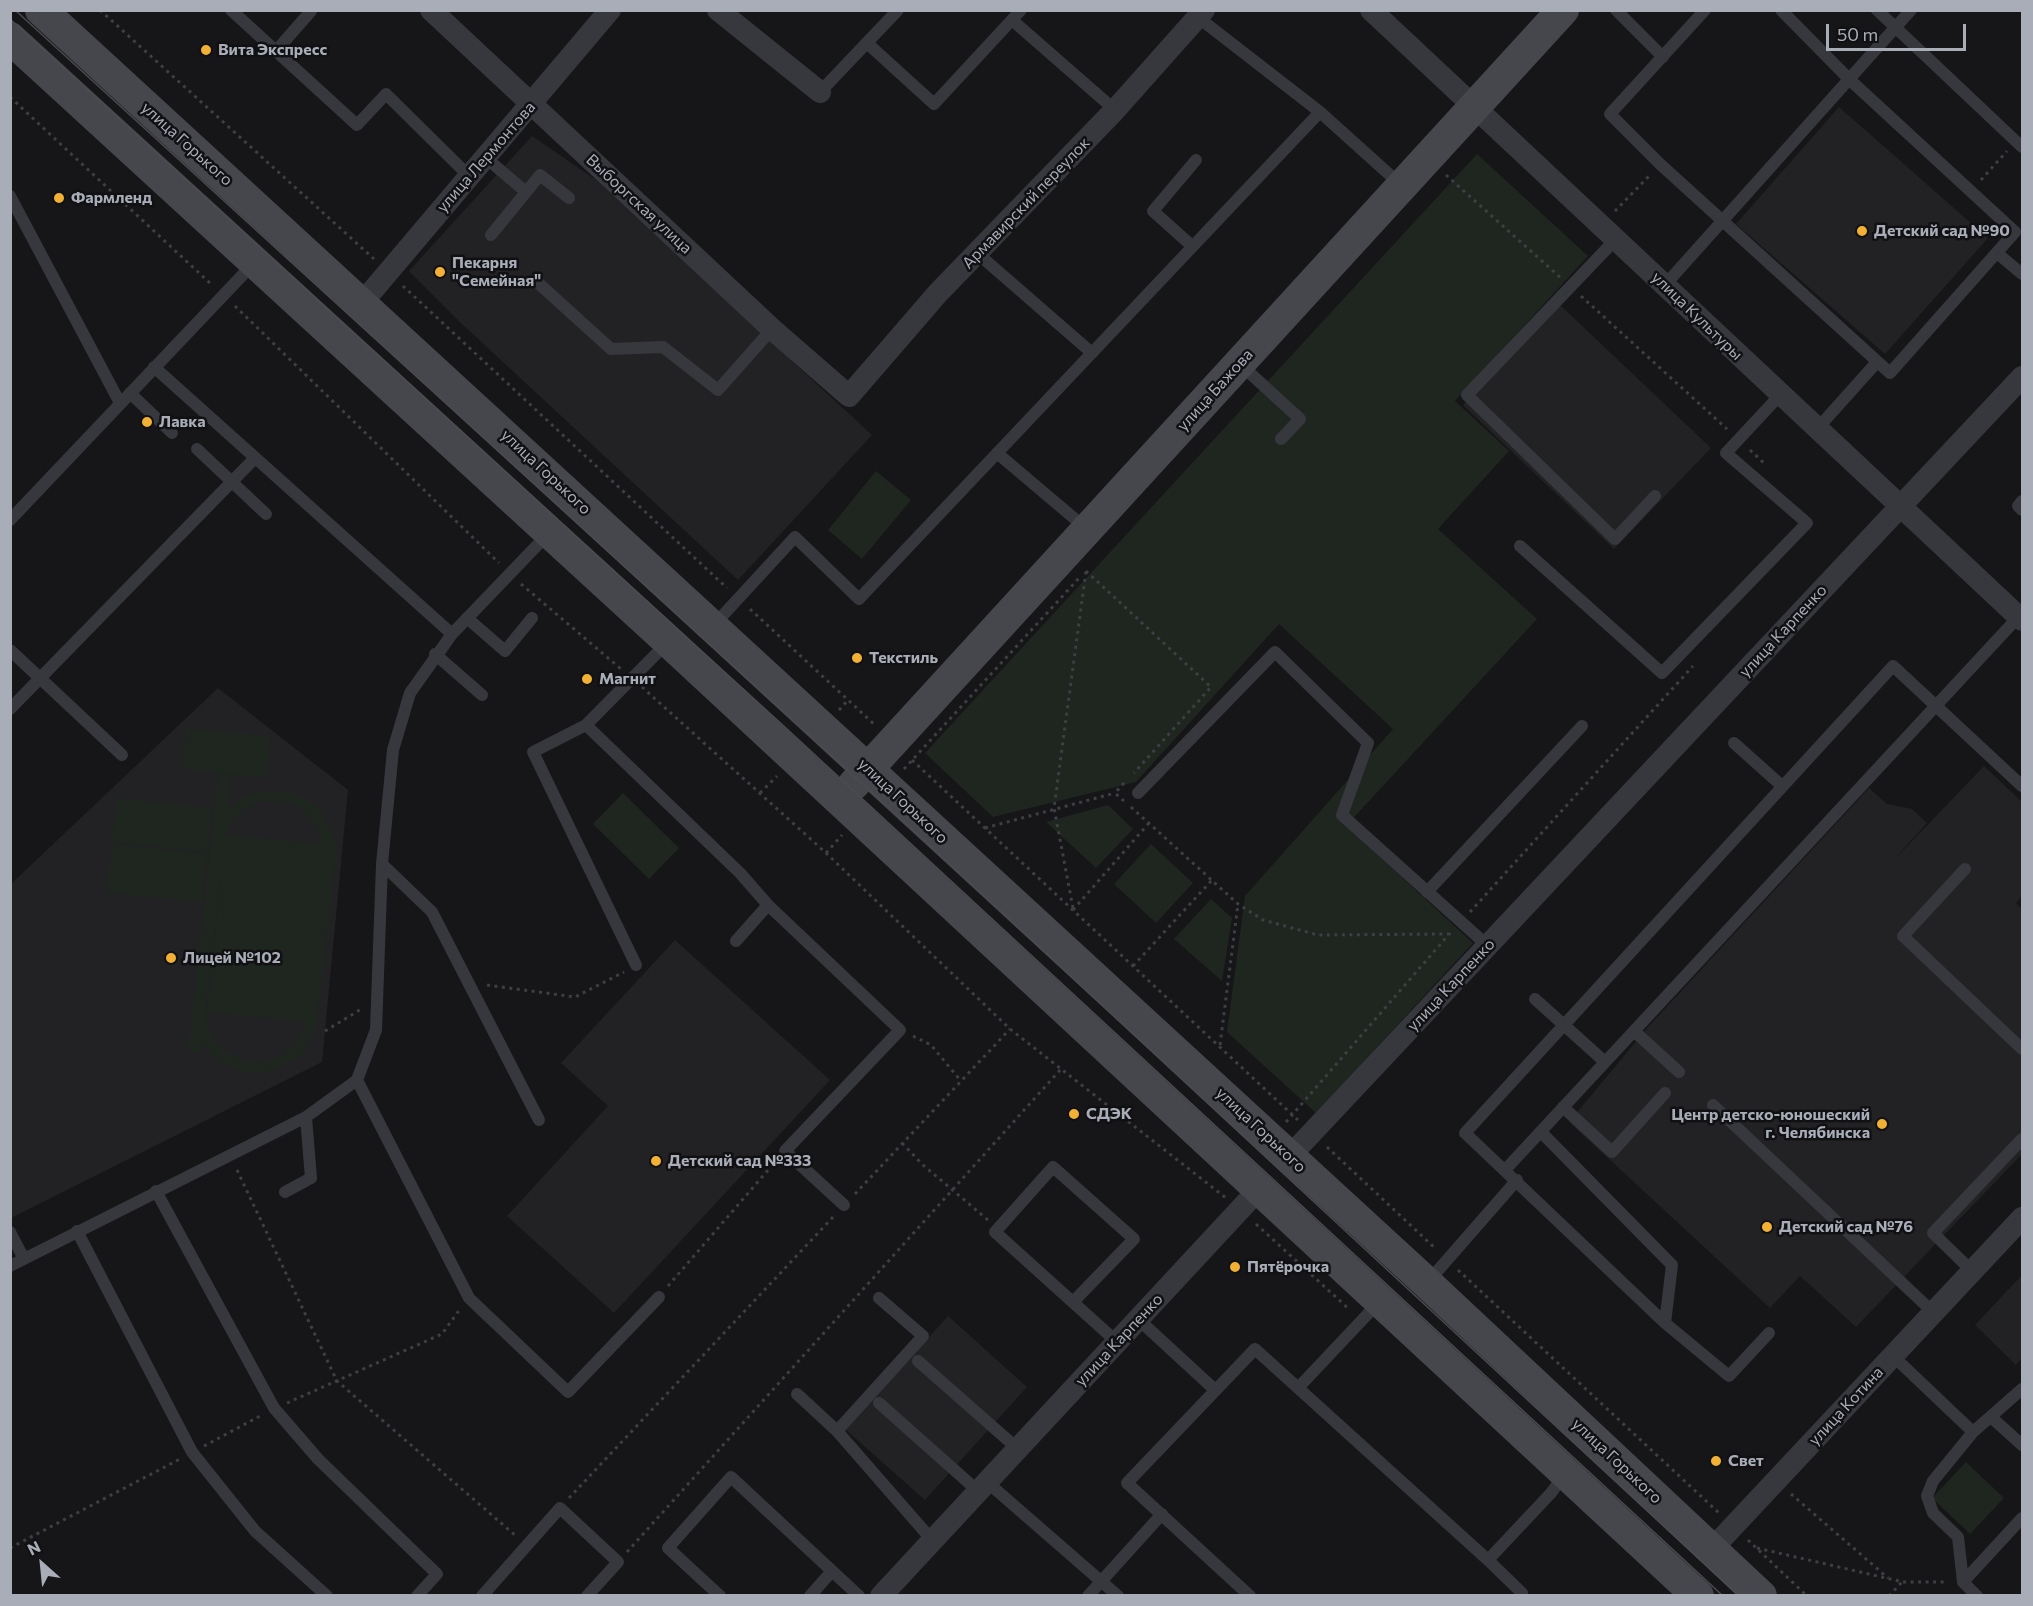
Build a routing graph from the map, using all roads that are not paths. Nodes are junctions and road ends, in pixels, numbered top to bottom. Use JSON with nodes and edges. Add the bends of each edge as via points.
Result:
{"nodes":[{"id":1,"x":41,"y":10,"type":"edge"},
{"id":2,"x":231,"y":10,"type":"edge"},
{"id":3,"x":431,"y":10,"type":"edge"},
{"id":4,"x":610,"y":10,"type":"edge"},
{"id":5,"x":718,"y":10,"type":"edge"},
{"id":6,"x":898,"y":10,"type":"edge"},
{"id":7,"x":1022,"y":10,"type":"edge"},
{"id":8,"x":1371,"y":10,"type":"edge"},
{"id":9,"x":1563,"y":10,"type":"edge"},
{"id":10,"x":1616,"y":10,"type":"edge"},
{"id":11,"x":1705,"y":10,"type":"edge"},
{"id":12,"x":1781,"y":10,"type":"edge"},
{"id":13,"x":1877,"y":10,"type":"edge"},
{"id":14,"x":1911,"y":10,"type":"edge"},
{"id":15,"x":311,"y":11,"type":"edge"},
{"id":16,"x":1197,"y":13,"type":"edge"},
{"id":17,"x":1012,"y":20,"type":"junction"},
{"id":18,"x":1895,"y":27,"type":"junction"},
{"id":19,"x":10,"y":38,"type":"edge"},
{"id":20,"x":867,"y":43,"type":"junction"},
{"id":21,"x":276,"y":51,"type":"junction"},
{"id":22,"x":1663,"y":57,"type":"junction"},
{"id":23,"x":1850,"y":80,"type":"junction"},
{"id":24,"x":820,"y":92,"type":"joint"},
{"id":25,"x":532,"y":104,"type":"junction"},
{"id":26,"x":1474,"y":107,"type":"junction"},
{"id":27,"x":1115,"y":110,"type":"junction"},
{"id":28,"x":1320,"y":112,"type":"junction"},
{"id":29,"x":2019,"y":144,"type":"edge"},
{"id":30,"x":486,"y":158,"type":"junction"},
{"id":31,"x":1196,"y":160,"type":"dead end"},
{"id":32,"x":470,"y":177,"type":"junction"},
{"id":33,"x":1402,"y":186,"type":"junction"},
{"id":34,"x":526,"y":192,"type":"junction"},
{"id":35,"x":10,"y":196,"type":"edge"},
{"id":36,"x":569,"y":198,"type":"dead end"},
{"id":37,"x":1723,"y":221,"type":"junction"},
{"id":38,"x":1608,"y":232,"type":"junction"},
{"id":39,"x":491,"y":236,"type":"dead end"},
{"id":40,"x":1192,"y":246,"type":"junction"},
{"id":41,"x":977,"y":253,"type":"junction"},
{"id":42,"x":1997,"y":253,"type":"junction"},
{"id":43,"x":254,"y":263,"type":"junction"},
{"id":44,"x":2022,"y":274,"type":"edge"},
{"id":45,"x":537,"y":282,"type":"dead end"},
{"id":46,"x":1665,"y":285,"type":"junction"},
{"id":47,"x":362,"y":303,"type":"junction"},
{"id":48,"x":772,"y":329,"type":"junction"},
{"id":49,"x":1092,"y":353,"type":"junction"},
{"id":50,"x":1877,"y":362,"type":"junction"},
{"id":51,"x":1239,"y":363,"type":"junction"},
{"id":52,"x":154,"y":367,"type":"junction"},
{"id":53,"x":2022,"y":377,"type":"edge"},
{"id":54,"x":130,"y":393,"type":"junction"},
{"id":55,"x":1780,"y":395,"type":"junction"},
{"id":56,"x":849,"y":396,"type":"joint"},
{"id":57,"x":120,"y":403,"type":"junction"},
{"id":58,"x":1816,"y":429,"type":"junction"},
{"id":59,"x":172,"y":433,"type":"dead end"},
{"id":60,"x":1281,"y":439,"type":"dead end"},
{"id":61,"x":197,"y":449,"type":"dead end"},
{"id":62,"x":998,"y":453,"type":"junction"},
{"id":63,"x":254,"y":459,"type":"junction"},
{"id":64,"x":232,"y":481,"type":"junction"},
{"id":65,"x":1655,"y":496,"type":"dead end"},
{"id":66,"x":10,"y":501,"type":"edge"},
{"id":67,"x":2022,"y":501,"type":"edge"},
{"id":68,"x":1899,"y":507,"type":"junction"},
{"id":69,"x":2022,"y":510,"type":"edge"},
{"id":70,"x":266,"y":514,"type":"dead end"},
{"id":71,"x":14,"y":516,"type":"edge"},
{"id":72,"x":1088,"y":530,"type":"junction"},
{"id":73,"x":549,"y":533,"type":"junction"},
{"id":74,"x":1520,"y":546,"type":"dead end"},
{"id":75,"x":2021,"y":616,"type":"edge"},
{"id":76,"x":467,"y":618,"type":"junction"},
{"id":77,"x":532,"y":618,"type":"dead end"},
{"id":78,"x":712,"y":626,"type":"junction"},
{"id":79,"x":452,"y":633,"type":"junction"},
{"id":80,"x":669,"y":642,"type":"junction"},
{"id":81,"x":10,"y":650,"type":"edge"},
{"id":82,"x":435,"y":654,"type":"junction"},
{"id":83,"x":40,"y":678,"type":"junction"},
{"id":84,"x":482,"y":695,"type":"dead end"},
{"id":85,"x":1936,"y":704,"type":"junction"},
{"id":86,"x":10,"y":709,"type":"edge"},
{"id":87,"x":586,"y":725,"type":"junction"},
{"id":88,"x":1582,"y":726,"type":"dead end"},
{"id":89,"x":1734,"y":743,"type":"dead end"},
{"id":90,"x":122,"y":755,"type":"dead end"},
{"id":91,"x":868,"y":769,"type":"junction"},
{"id":92,"x":1782,"y":786,"type":"junction"},
{"id":93,"x":2022,"y":786,"type":"edge"},
{"id":94,"x":1138,"y":793,"type":"dead end"},
{"id":95,"x":839,"y":800,"type":"junction"},
{"id":96,"x":382,"y":864,"type":"junction"},
{"id":97,"x":1965,"y":869,"type":"dead end"},
{"id":98,"x":1427,"y":892,"type":"junction"},
{"id":99,"x":768,"y":905,"type":"junction"},
{"id":100,"x":736,"y":941,"type":"dead end"},
{"id":101,"x":1488,"y":946,"type":"junction"},
{"id":102,"x":636,"y":965,"type":"road end"},
{"id":103,"x":1535,"y":999,"type":"dead end"},
{"id":104,"x":1563,"y":1026,"type":"junction"},
{"id":105,"x":1634,"y":1031,"type":"junction"},
{"id":106,"x":2022,"y":1049,"type":"edge"},
{"id":107,"x":1605,"y":1062,"type":"junction"},
{"id":108,"x":1679,"y":1072,"type":"dead end"},
{"id":109,"x":357,"y":1080,"type":"junction"},
{"id":110,"x":1665,"y":1093,"type":"dead end"},
{"id":111,"x":1713,"y":1105,"type":"dead end"},
{"id":112,"x":1563,"y":1107,"type":"junction"},
{"id":113,"x":306,"y":1117,"type":"junction"},
{"id":114,"x":539,"y":1120,"type":"dead end"},
{"id":115,"x":1541,"y":1132,"type":"junction"},
{"id":116,"x":2022,"y":1139,"type":"edge"},
{"id":117,"x":1280,"y":1148,"type":"junction"},
{"id":118,"x":1505,"y":1170,"type":"junction"},
{"id":119,"x":1517,"y":1180,"type":"junction"},
{"id":120,"x":1247,"y":1189,"type":"junction"},
{"id":121,"x":156,"y":1191,"type":"junction"},
{"id":122,"x":285,"y":1192,"type":"dead end"},
{"id":123,"x":844,"y":1205,"type":"road end"},
{"id":124,"x":2022,"y":1218,"type":"edge"},
{"id":125,"x":77,"y":1231,"type":"junction"},
{"id":126,"x":10,"y":1232,"type":"edge"},
{"id":127,"x":24,"y":1259,"type":"junction"},
{"id":128,"x":10,"y":1266,"type":"edge"},
{"id":129,"x":1437,"y":1271,"type":"junction"},
{"id":130,"x":1972,"y":1271,"type":"junction"},
{"id":131,"x":659,"y":1297,"type":"road end"},
{"id":132,"x":879,"y":1298,"type":"dead end"},
{"id":133,"x":1073,"y":1302,"type":"junction"},
{"id":134,"x":1371,"y":1310,"type":"junction"},
{"id":135,"x":1934,"y":1313,"type":"junction"},
{"id":136,"x":1138,"y":1319,"type":"junction"},
{"id":137,"x":1665,"y":1323,"type":"junction"},
{"id":138,"x":1769,"y":1333,"type":"dead end"},
{"id":139,"x":1117,"y":1342,"type":"junction"},
{"id":140,"x":1893,"y":1356,"type":"junction"},
{"id":141,"x":918,"y":1361,"type":"dead end"},
{"id":142,"x":1298,"y":1388,"type":"junction"},
{"id":143,"x":1214,"y":1389,"type":"junction"},
{"id":144,"x":2022,"y":1389,"type":"edge"},
{"id":145,"x":797,"y":1394,"type":"dead end"},
{"id":146,"x":879,"y":1403,"type":"dead end"},
{"id":147,"x":1991,"y":1417,"type":"junction"},
{"id":148,"x":837,"y":1431,"type":"junction"},
{"id":149,"x":1973,"y":1432,"type":"junction"},
{"id":150,"x":2022,"y":1445,"type":"edge"},
{"id":151,"x":1018,"y":1449,"type":"junction"},
{"id":152,"x":1565,"y":1473,"type":"junction"},
{"id":153,"x":983,"y":1486,"type":"junction"},
{"id":154,"x":1162,"y":1514,"type":"junction"},
{"id":155,"x":2022,"y":1518,"type":"edge"},
{"id":156,"x":932,"y":1540,"type":"junction"},
{"id":157,"x":1711,"y":1550,"type":"junction"},
{"id":158,"x":1488,"y":1560,"type":"junction"},
{"id":159,"x":832,"y":1571,"type":"junction"},
{"id":160,"x":1101,"y":1581,"type":"junction"},
{"id":161,"x":1963,"y":1582,"type":"junction"},
{"id":162,"x":1684,"y":1591,"type":"edge"},
{"id":163,"x":485,"y":1594,"type":"edge"},
{"id":164,"x":590,"y":1595,"type":"edge"},
{"id":165,"x":327,"y":1596,"type":"edge"},
{"id":166,"x":417,"y":1596,"type":"edge"},
{"id":167,"x":720,"y":1596,"type":"edge"},
{"id":168,"x":810,"y":1596,"type":"edge"},
{"id":169,"x":859,"y":1596,"type":"edge"},
{"id":170,"x":881,"y":1596,"type":"edge"},
{"id":171,"x":1088,"y":1596,"type":"edge"},
{"id":172,"x":1118,"y":1596,"type":"edge"},
{"id":173,"x":1250,"y":1596,"type":"edge"},
{"id":174,"x":1520,"y":1596,"type":"edge"},
{"id":175,"x":1761,"y":1596,"type":"edge"},
{"id":176,"x":1977,"y":1596,"type":"edge"}],
"edges":[{"from":1,"to":47,"type":"main road","name":"улица Горького"},
{"from":2,"to":21,"type":"lane"},
{"from":3,"to":25,"type":"street","name":"Выборгская улица"},
{"from":4,"to":25,"type":"street","name":"улица Лермонтова"},
{"from":5,"to":24,"type":"street"},
{"from":6,"to":20,"type":"lane"},
{"from":7,"to":17,"type":"lane"},
{"from":8,"to":26,"type":"street","name":"улица Культуры"},
{"from":9,"to":26,"type":"main road","name":"улица Бажова"},
{"from":10,"to":22,"type":"lane"},
{"from":11,"to":22,"type":"lane"},
{"from":12,"to":23,"type":"lane"},
{"from":13,"to":18,"type":"lane"},
{"from":14,"to":18,"type":"lane"},
{"from":15,"to":21,"type":"lane"},
{"from":16,"to":27,"type":"street","name":"Армавирский переулок"},
{"from":16,"to":28,"type":"lane"},
{"from":17,"to":20,"type":"lane","via":[[934,104]]},
{"from":17,"to":27,"type":"lane"},
{"from":18,"to":23,"type":"lane"},
{"from":18,"to":29,"type":"lane"},
{"from":19,"to":43,"type":"main road"},
{"from":20,"to":24,"type":"lane"},
{"from":21,"to":32,"type":"lane","via":[[357,125],[386,94]]},
{"from":22,"to":37,"type":"lane","via":[[1610,114]]},
{"from":23,"to":37,"type":"lane"},
{"from":23,"to":42,"type":"lane","via":[[2015,232]]},
{"from":25,"to":30,"type":"street","name":"улица Лермонтова"},
{"from":25,"to":48,"type":"street","name":"Выборгская улица"},
{"from":26,"to":33,"type":"main road","name":"улица Бажова"},
{"from":26,"to":38,"type":"street","name":"улица Культуры"},
{"from":27,"to":41,"type":"street","name":"Армавирский переулок"},
{"from":28,"to":33,"type":"lane"},
{"from":28,"to":40,"type":"lane"},
{"from":30,"to":32,"type":"street","name":"улица Лермонтова"},
{"from":30,"to":34,"type":"lane"},
{"from":31,"to":40,"type":"lane","via":[[1153,211]]},
{"from":32,"to":47,"type":"street","name":"улица Лермонтова"},
{"from":33,"to":51,"type":"main road","name":"улица Бажова"},
{"from":34,"to":36,"type":"lane","via":[[540,174]]},
{"from":34,"to":39,"type":"lane"},
{"from":35,"to":57,"type":"lane"},
{"from":37,"to":46,"type":"lane"},
{"from":37,"to":50,"type":"lane"},
{"from":38,"to":46,"type":"street","name":"улица Культуры"},
{"from":38,"to":65,"type":"lane","via":[[1570,287],[1467,394],[1615,539]]},
{"from":40,"to":49,"type":"lane"},
{"from":41,"to":49,"type":"lane"},
{"from":41,"to":56,"type":"street","name":"Армавирский переулок"},
{"from":42,"to":44,"type":"lane"},
{"from":42,"to":50,"type":"lane","via":[[1890,373]]},
{"from":43,"to":52,"type":"lane"},
{"from":43,"to":73,"type":"main road"},
{"from":45,"to":48,"type":"lane","via":[[611,349],[663,347],[718,390]]},
{"from":46,"to":55,"type":"street","name":"улица Культуры"},
{"from":47,"to":78,"type":"main road","name":"улица Горького"},
{"from":48,"to":56,"type":"street","name":"Выборгская улица"},
{"from":49,"to":62,"type":"lane"},
{"from":50,"to":58,"type":"lane"},
{"from":51,"to":60,"type":"lane","via":[[1300,419]]},
{"from":51,"to":72,"type":"main road","name":"улица Бажова"},
{"from":52,"to":54,"type":"lane"},
{"from":52,"to":63,"type":"lane"},
{"from":53,"to":68,"type":"street","name":"улица Карпенко"},
{"from":54,"to":57,"type":"lane"},
{"from":54,"to":59,"type":"lane"},
{"from":55,"to":58,"type":"street","name":"улица Культуры"},
{"from":55,"to":74,"type":"lane","via":[[1726,453],[1807,523],[1662,673]]},
{"from":57,"to":71,"type":"lane"},
{"from":58,"to":68,"type":"street","name":"улица Культуры"},
{"from":61,"to":64,"type":"lane"},
{"from":62,"to":72,"type":"lane"},
{"from":62,"to":78,"type":"lane","via":[[859,599],[795,537]]},
{"from":63,"to":64,"type":"lane"},
{"from":63,"to":79,"type":"lane"},
{"from":64,"to":70,"type":"lane"},
{"from":64,"to":83,"type":"lane"},
{"from":66,"to":71,"type":"lane"},
{"from":67,"to":69,"type":"lane","via":[[2018,506]]},
{"from":68,"to":75,"type":"street","name":"улица Культуры"},
{"from":68,"to":101,"type":"street","name":"улица Карпенко"},
{"from":72,"to":91,"type":"main road","name":"улица Бажова","via":[[903,751]]},
{"from":73,"to":76,"type":"lane"},
{"from":73,"to":80,"type":"main road"},
{"from":75,"to":85,"type":"lane"},
{"from":76,"to":77,"type":"lane","via":[[505,651]]},
{"from":76,"to":79,"type":"lane"},
{"from":78,"to":91,"type":"main road","name":"улица Горького"},
{"from":79,"to":82,"type":"lane"},
{"from":80,"to":87,"type":"lane"},
{"from":80,"to":95,"type":"main road"},
{"from":81,"to":83,"type":"lane"},
{"from":82,"to":84,"type":"lane"},
{"from":82,"to":96,"type":"lane","via":[[410,693],[393,750]]},
{"from":83,"to":86,"type":"lane"},
{"from":83,"to":90,"type":"lane"},
{"from":85,"to":92,"type":"lane","via":[[1893,666]]},
{"from":85,"to":93,"type":"lane"},
{"from":85,"to":105,"type":"lane"},
{"from":87,"to":99,"type":"lane","via":[[740,873]]},
{"from":87,"to":102,"type":"lane","via":[[533,752]]},
{"from":88,"to":98,"type":"lane"},
{"from":89,"to":92,"type":"lane"},
{"from":91,"to":95,"type":"main road","name":"улица Бажова"},
{"from":91,"to":117,"type":"main road","name":"улица Горького"},
{"from":92,"to":104,"type":"lane"},
{"from":94,"to":98,"type":"lane","via":[[1275,652],[1368,743],[1342,816]]},
{"from":95,"to":120,"type":"main road"},
{"from":96,"to":109,"type":"lane","via":[[376,1030]]},
{"from":96,"to":114,"type":"lane","via":[[432,912]]},
{"from":97,"to":106,"type":"lane","via":[[1904,936]]},
{"from":98,"to":101,"type":"lane"},
{"from":99,"to":100,"type":"lane"},
{"from":99,"to":123,"type":"lane","via":[[900,1030],[785,1151]]},
{"from":101,"to":117,"type":"street","name":"улица Карпенко","via":[[1312,1134]]},
{"from":103,"to":104,"type":"lane"},
{"from":104,"to":107,"type":"lane"},
{"from":104,"to":118,"type":"lane","via":[[1465,1133]]},
{"from":105,"to":107,"type":"lane"},
{"from":105,"to":108,"type":"lane"},
{"from":107,"to":112,"type":"lane"},
{"from":109,"to":113,"type":"lane"},
{"from":109,"to":131,"type":"lane","via":[[468,1298],[568,1392]]},
{"from":110,"to":112,"type":"lane","via":[[1612,1152]]},
{"from":111,"to":135,"type":"lane"},
{"from":112,"to":115,"type":"lane"},
{"from":113,"to":121,"type":"lane"},
{"from":113,"to":122,"type":"lane","via":[[311,1178]]},
{"from":115,"to":118,"type":"lane"},
{"from":115,"to":137,"type":"lane","via":[[1672,1264]]},
{"from":116,"to":130,"type":"lane","via":[[1933,1233]]},
{"from":117,"to":120,"type":"main road","name":"улица Карпенко"},
{"from":117,"to":129,"type":"main road","name":"улица Горького"},
{"from":118,"to":119,"type":"lane"},
{"from":119,"to":129,"type":"lane"},
{"from":119,"to":137,"type":"lane"},
{"from":120,"to":134,"type":"main road"},
{"from":120,"to":136,"type":"street","name":"улица Карпенко"},
{"from":121,"to":125,"type":"lane"},
{"from":121,"to":166,"type":"lane","via":[[274,1408],[318,1459],[437,1574]]},
{"from":124,"to":130,"type":"street","name":"улица Котина"},
{"from":125,"to":127,"type":"lane"},
{"from":125,"to":165,"type":"lane","via":[[192,1452],[255,1531]]},
{"from":126,"to":127,"type":"lane"},
{"from":127,"to":128,"type":"lane"},
{"from":129,"to":157,"type":"main road","name":"улица Горького"},
{"from":130,"to":135,"type":"street","name":"улица Котина"},
{"from":132,"to":148,"type":"lane","via":[[922,1336]]},
{"from":133,"to":133,"type":"lane","via":[[1134,1239],[1053,1167],[995,1232]]},
{"from":133,"to":139,"type":"lane"},
{"from":134,"to":142,"type":"lane"},
{"from":134,"to":152,"type":"main road"},
{"from":135,"to":140,"type":"street","name":"улица Котина"},
{"from":136,"to":139,"type":"street","name":"улица Карпенко"},
{"from":136,"to":143,"type":"lane"},
{"from":137,"to":138,"type":"lane","via":[[1729,1377]]},
{"from":139,"to":151,"type":"street","name":"улица Карпенко"},
{"from":140,"to":149,"type":"lane"},
{"from":140,"to":157,"type":"street","name":"улица Котина"},
{"from":141,"to":151,"type":"lane"},
{"from":142,"to":143,"type":"lane","via":[[1255,1349]]},
{"from":142,"to":158,"type":"lane"},
{"from":143,"to":154,"type":"lane","via":[[1127,1483]]},
{"from":144,"to":147,"type":"lane"},
{"from":145,"to":148,"type":"lane"},
{"from":146,"to":153,"type":"lane"},
{"from":147,"to":149,"type":"lane"},
{"from":147,"to":150,"type":"lane"},
{"from":148,"to":156,"type":"lane"},
{"from":149,"to":161,"type":"lane","via":[[1933,1481],[1927,1496],[1933,1513],[1958,1537]]},
{"from":151,"to":153,"type":"street","name":"улица Карпенко"},
{"from":152,"to":158,"type":"lane"},
{"from":152,"to":162,"type":"main road"},
{"from":153,"to":156,"type":"street","name":"улица Карпенко"},
{"from":153,"to":160,"type":"lane"},
{"from":154,"to":160,"type":"lane"},
{"from":154,"to":173,"type":"lane"},
{"from":155,"to":161,"type":"lane"},
{"from":156,"to":170,"type":"street","name":"улица Карпенко"},
{"from":157,"to":162,"type":"main road","name":"улица Котина"},
{"from":157,"to":175,"type":"main road","name":"улица Горького"},
{"from":158,"to":174,"type":"lane","via":[[1522,1593]]},
{"from":159,"to":167,"type":"lane","via":[[731,1477],[668,1548]]},
{"from":159,"to":168,"type":"lane"},
{"from":159,"to":169,"type":"lane"},
{"from":160,"to":171,"type":"lane"},
{"from":160,"to":172,"type":"lane"},
{"from":161,"to":176,"type":"lane"},
{"from":163,"to":164,"type":"lane","via":[[560,1508],[618,1562]]}]}
